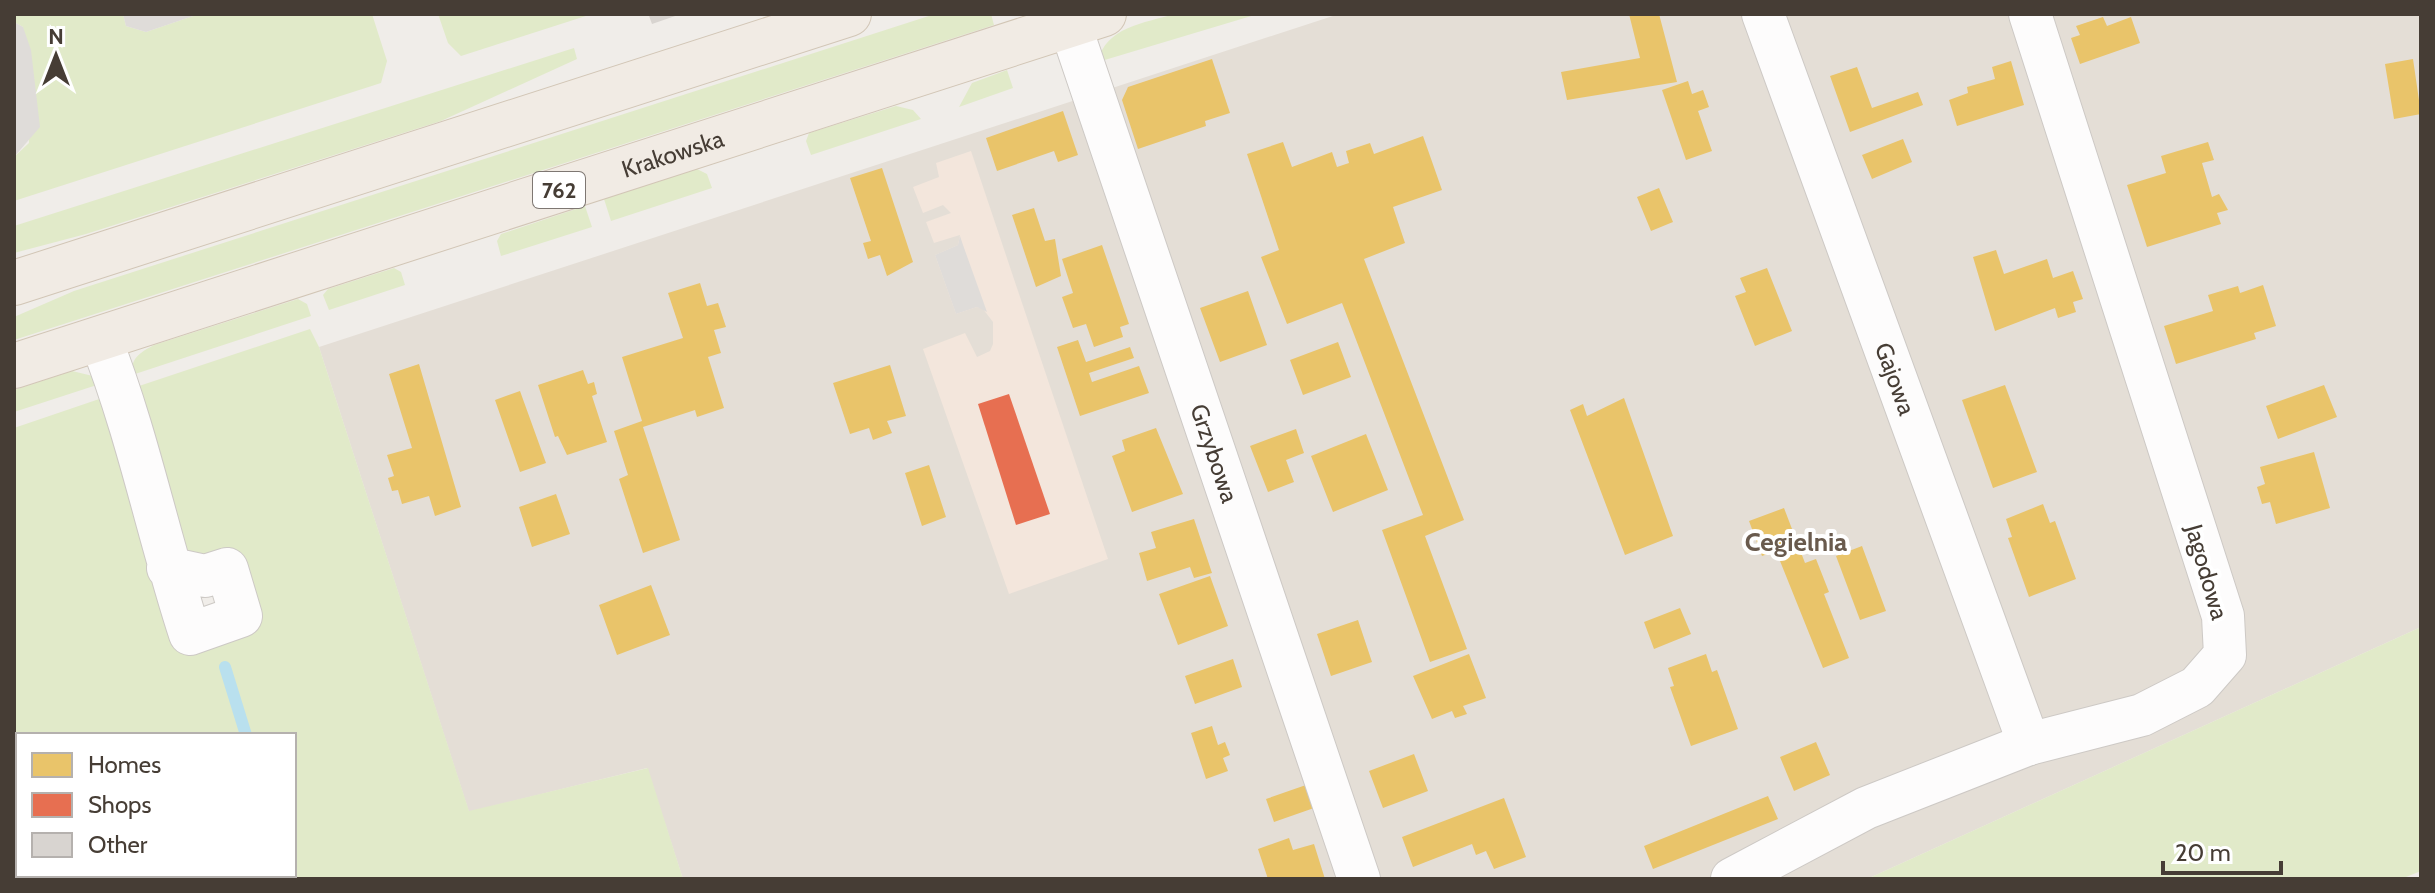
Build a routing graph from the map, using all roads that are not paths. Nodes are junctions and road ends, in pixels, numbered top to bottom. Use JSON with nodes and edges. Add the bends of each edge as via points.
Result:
{"nodes":[{"id":1,"x":849,"y":14,"type":"edge"},
{"id":2,"x":1763,"y":14,"type":"edge"},
{"id":3,"x":2030,"y":14,"type":"edge"},
{"id":4,"x":1087,"y":20,"type":"edge"},
{"id":5,"x":14,"y":283,"type":"edge"},
{"id":6,"x":100,"y":338,"type":"junction"},
{"id":7,"x":14,"y":366,"type":"edge"},
{"id":8,"x":168,"y":568,"type":"dead end"},
{"id":9,"x":2029,"y":744,"type":"junction"},
{"id":10,"x":1359,"y":879,"type":"edge"},
{"id":11,"x":1732,"y":879,"type":"edge"}],
"edges":[{"from":1,"to":5,"type":"main road"},
{"from":2,"to":9,"type":"street","name":"Gajowa"},
{"from":3,"to":9,"type":"street","name":"Jagodowa","via":[[2223,616],[2225,655],[2197,687],[2142,715]]},
{"from":4,"to":6,"type":"main road","name":"Krakowska","number":"762"},
{"from":4,"to":10,"type":"street","name":"Grzybowa"},
{"from":6,"to":7,"type":"main road","name":"Krakowska","number":"762"},
{"from":6,"to":8,"type":"street"},
{"from":9,"to":11,"type":"street","name":"Jagodowa","via":[[1866,808]]}]}
